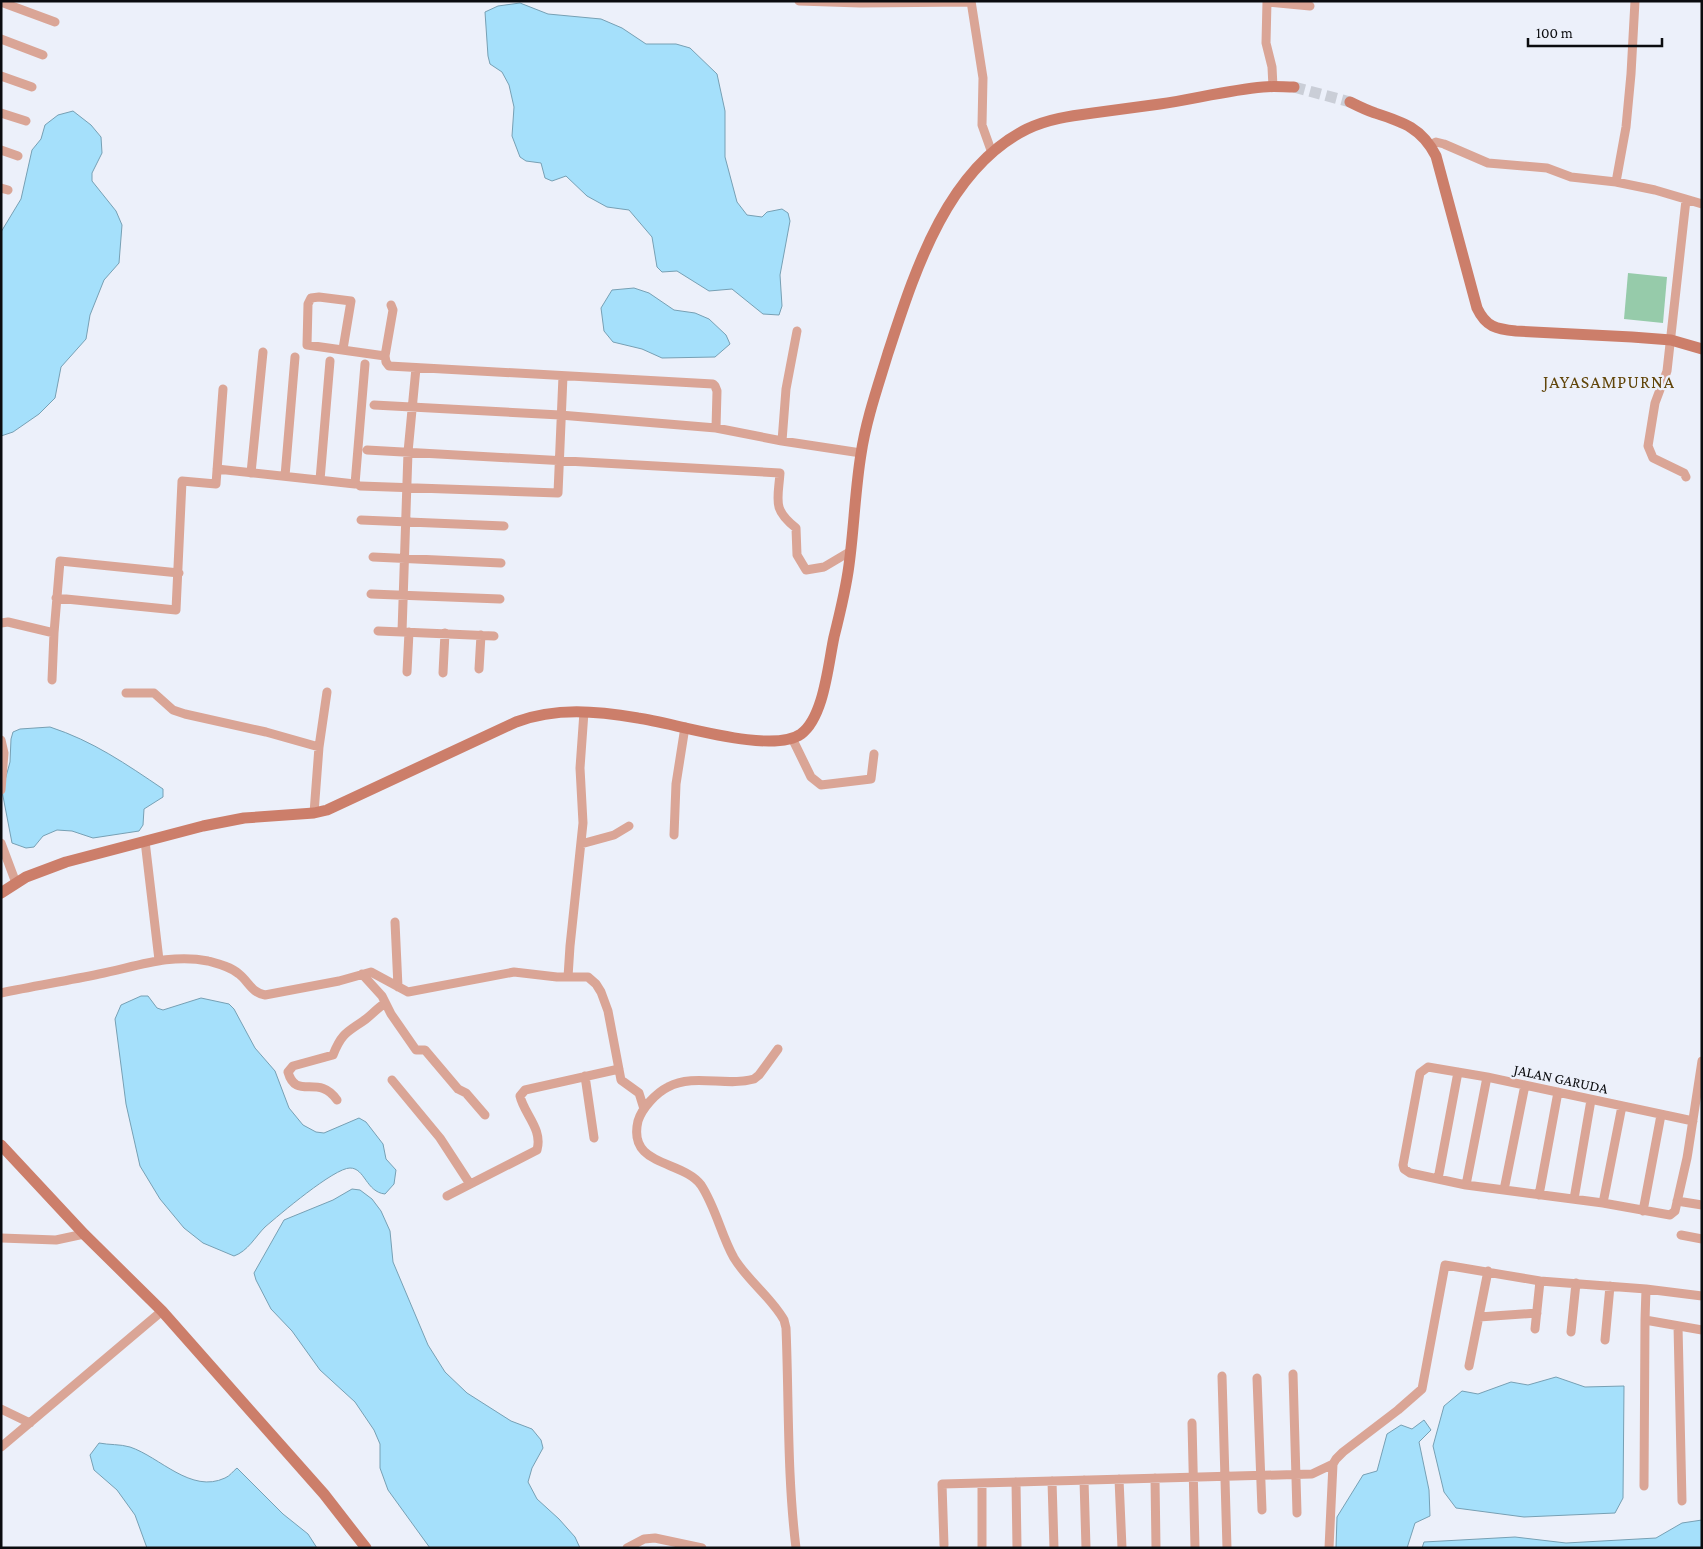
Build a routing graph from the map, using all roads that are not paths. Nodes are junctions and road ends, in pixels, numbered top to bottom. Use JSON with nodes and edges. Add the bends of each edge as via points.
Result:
{"nodes":[{"id":1,"x":799,"y":1,"type":"edge"},
{"id":2,"x":1635,"y":1,"type":"edge"},
{"id":3,"x":1,"y":2,"type":"edge"},
{"id":4,"x":971,"y":2,"type":"edge"},
{"id":5,"x":1267,"y":2,"type":"edge"},
{"id":6,"x":1310,"y":6,"type":"dead end"},
{"id":7,"x":55,"y":22,"type":"dead end"},
{"id":8,"x":1,"y":39,"type":"edge"},
{"id":9,"x":43,"y":55,"type":"dead end"},
{"id":10,"x":1,"y":76,"type":"edge"},
{"id":11,"x":32,"y":87,"type":"dead end"},
{"id":12,"x":1272,"y":87,"type":"junction"},
{"id":13,"x":1294,"y":87,"type":"tunnel mouth"},
{"id":14,"x":1350,"y":102,"type":"tunnel mouth"},
{"id":15,"x":1,"y":113,"type":"edge"},
{"id":16,"x":26,"y":121,"type":"dead end"},
{"id":17,"x":1430,"y":145,"type":"junction"},
{"id":18,"x":1,"y":150,"type":"edge"},
{"id":19,"x":992,"y":153,"type":"junction"},
{"id":20,"x":18,"y":156,"type":"dead end"},
{"id":21,"x":1616,"y":182,"type":"junction"},
{"id":22,"x":1686,"y":200,"type":"junction"},
{"id":23,"x":1702,"y":204,"type":"edge"},
{"id":24,"x":391,"y":305,"type":"dead end"},
{"id":25,"x":796,"y":331,"type":"dead end"},
{"id":26,"x":1671,"y":340,"type":"junction"},
{"id":27,"x":343,"y":349,"type":"junction"},
{"id":28,"x":1702,"y":349,"type":"edge"},
{"id":29,"x":264,"y":352,"type":"dead end"},
{"id":30,"x":385,"y":356,"type":"junction"},
{"id":31,"x":296,"y":357,"type":"dead end"},
{"id":32,"x":330,"y":360,"type":"dead end"},
{"id":33,"x":365,"y":364,"type":"dead end"},
{"id":34,"x":416,"y":368,"type":"junction"},
{"id":35,"x":563,"y":376,"type":"junction"},
{"id":36,"x":223,"y":389,"type":"dead end"},
{"id":37,"x":374,"y":405,"type":"dead end"},
{"id":38,"x":412,"y":407,"type":"junction"},
{"id":39,"x":560,"y":415,"type":"junction"},
{"id":40,"x":716,"y":428,"type":"junction"},
{"id":41,"x":782,"y":441,"type":"junction"},
{"id":42,"x":366,"y":450,"type":"dead end"},
{"id":43,"x":408,"y":452,"type":"junction"},
{"id":44,"x":861,"y":453,"type":"junction"},
{"id":45,"x":559,"y":461,"type":"junction"},
{"id":46,"x":217,"y":469,"type":"junction"},
{"id":47,"x":251,"y":472,"type":"junction"},
{"id":48,"x":284,"y":476,"type":"junction"},
{"id":49,"x":1686,"y":477,"type":"dead end"},
{"id":50,"x":320,"y":480,"type":"junction"},
{"id":51,"x":360,"y":486,"type":"dead end"},
{"id":52,"x":408,"y":487,"type":"junction"},
{"id":53,"x":361,"y":520,"type":"dead end"},
{"id":54,"x":406,"y":522,"type":"junction"},
{"id":55,"x":504,"y":526,"type":"dead end"},
{"id":56,"x":850,"y":551,"type":"junction"},
{"id":57,"x":373,"y":557,"type":"dead end"},
{"id":58,"x":405,"y":558,"type":"junction"},
{"id":59,"x":501,"y":563,"type":"dead end"},
{"id":60,"x":179,"y":573,"type":"junction"},
{"id":61,"x":371,"y":594,"type":"dead end"},
{"id":62,"x":404,"y":595,"type":"junction"},
{"id":63,"x":56,"y":598,"type":"junction"},
{"id":64,"x":500,"y":599,"type":"dead end"},
{"id":65,"x":1,"y":623,"type":"edge"},
{"id":66,"x":378,"y":630,"type":"dead end"},
{"id":67,"x":406,"y":632,"type":"junction"},
{"id":68,"x":54,"y":633,"type":"junction"},
{"id":69,"x":445,"y":634,"type":"junction"},
{"id":70,"x":481,"y":635,"type":"junction"},
{"id":71,"x":494,"y":636,"type":"dead end"},
{"id":72,"x":480,"y":669,"type":"dead end"},
{"id":73,"x":408,"y":672,"type":"dead end"},
{"id":74,"x":443,"y":673,"type":"dead end"},
{"id":75,"x":52,"y":680,"type":"dead end"},
{"id":76,"x":327,"y":692,"type":"dead end"},
{"id":77,"x":126,"y":693,"type":"dead end"},
{"id":78,"x":584,"y":712,"type":"junction"},
{"id":79,"x":685,"y":727,"type":"junction"},
{"id":80,"x":792,"y":738,"type":"junction"},
{"id":81,"x":1,"y":740,"type":"edge"},
{"id":82,"x":319,"y":747,"type":"junction"},
{"id":83,"x":874,"y":754,"type":"dead end"},
{"id":84,"x":1,"y":790,"type":"edge"},
{"id":85,"x":314,"y":813,"type":"junction"},
{"id":86,"x":629,"y":826,"type":"dead end"},
{"id":87,"x":674,"y":835,"type":"dead end"},
{"id":88,"x":145,"y":841,"type":"junction"},
{"id":89,"x":1,"y":843,"type":"edge"},
{"id":90,"x":581,"y":844,"type":"junction"},
{"id":91,"x":16,"y":883,"type":"junction"},
{"id":92,"x":1,"y":892,"type":"edge"},
{"id":93,"x":395,"y":922,"type":"dead end"},
{"id":94,"x":159,"y":960,"type":"junction"},
{"id":95,"x":362,"y":974,"type":"junction"},
{"id":96,"x":568,"y":977,"type":"junction"},
{"id":97,"x":398,"y":986,"type":"junction"},
{"id":98,"x":1,"y":993,"type":"edge"},
{"id":99,"x":385,"y":1003,"type":"junction"},
{"id":100,"x":778,"y":1049,"type":"dead end"},
{"id":101,"x":1702,"y":1060,"type":"edge"},
{"id":102,"x":619,"y":1069,"type":"junction"},
{"id":103,"x":1458,"y":1072,"type":"junction"},
{"id":104,"x":585,"y":1076,"type":"junction"},
{"id":105,"x":1487,"y":1077,"type":"junction"},
{"id":106,"x":392,"y":1080,"type":"dead end"},
{"id":107,"x":1700,"y":1083,"type":"edge"},
{"id":108,"x":1525,"y":1085,"type":"junction"},
{"id":109,"x":1558,"y":1092,"type":"junction"},
{"id":110,"x":337,"y":1100,"type":"dead end"},
{"id":111,"x":1591,"y":1100,"type":"junction"},
{"id":112,"x":1622,"y":1106,"type":"junction"},
{"id":113,"x":644,"y":1109,"type":"junction"},
{"id":114,"x":485,"y":1115,"type":"dead end"},
{"id":115,"x":1661,"y":1115,"type":"junction"},
{"id":116,"x":1693,"y":1121,"type":"junction"},
{"id":117,"x":594,"y":1138,"type":"dead end"},
{"id":118,"x":1,"y":1145,"type":"edge"},
{"id":119,"x":1438,"y":1179,"type":"junction"},
{"id":120,"x":470,"y":1184,"type":"junction"},
{"id":121,"x":1466,"y":1185,"type":"junction"},
{"id":122,"x":1504,"y":1190,"type":"junction"},
{"id":123,"x":1539,"y":1194,"type":"junction"},
{"id":124,"x":448,"y":1196,"type":"dead end"},
{"id":125,"x":1574,"y":1199,"type":"junction"},
{"id":126,"x":1677,"y":1200,"type":"junction"},
{"id":127,"x":1603,"y":1203,"type":"junction"},
{"id":128,"x":1702,"y":1205,"type":"edge"},
{"id":129,"x":1643,"y":1211,"type":"junction"},
{"id":130,"x":84,"y":1234,"type":"junction"},
{"id":131,"x":1681,"y":1235,"type":"dead end"},
{"id":132,"x":1,"y":1238,"type":"edge"},
{"id":133,"x":1702,"y":1239,"type":"edge"},
{"id":134,"x":1488,"y":1271,"type":"junction"},
{"id":135,"x":1540,"y":1280,"type":"junction"},
{"id":136,"x":1576,"y":1283,"type":"junction"},
{"id":137,"x":1610,"y":1286,"type":"junction"},
{"id":138,"x":1646,"y":1289,"type":"junction"},
{"id":139,"x":1702,"y":1296,"type":"edge"},
{"id":140,"x":162,"y":1311,"type":"junction"},
{"id":141,"x":1537,"y":1314,"type":"junction"},
{"id":142,"x":1479,"y":1317,"type":"junction"},
{"id":143,"x":1645,"y":1320,"type":"junction"},
{"id":144,"x":1678,"y":1326,"type":"junction"},
{"id":145,"x":1535,"y":1329,"type":"dead end"},
{"id":146,"x":1702,"y":1330,"type":"edge"},
{"id":147,"x":1571,"y":1332,"type":"dead end"},
{"id":148,"x":1605,"y":1340,"type":"dead end"},
{"id":149,"x":1469,"y":1366,"type":"dead end"},
{"id":150,"x":1293,"y":1374,"type":"dead end"},
{"id":151,"x":1222,"y":1376,"type":"dead end"},
{"id":152,"x":1257,"y":1378,"type":"dead end"},
{"id":153,"x":1,"y":1409,"type":"edge"},
{"id":154,"x":30,"y":1423,"type":"junction"},
{"id":155,"x":1192,"y":1423,"type":"dead end"},
{"id":156,"x":1,"y":1447,"type":"edge"},
{"id":157,"x":1333,"y":1468,"type":"junction"},
{"id":158,"x":1295,"y":1474,"type":"junction"},
{"id":159,"x":1261,"y":1475,"type":"junction"},
{"id":160,"x":1226,"y":1476,"type":"junction"},
{"id":161,"x":1193,"y":1477,"type":"junction"},
{"id":162,"x":1155,"y":1478,"type":"junction"},
{"id":163,"x":1119,"y":1479,"type":"junction"},
{"id":164,"x":1084,"y":1480,"type":"junction"},
{"id":165,"x":1052,"y":1481,"type":"junction"},
{"id":166,"x":1016,"y":1482,"type":"junction"},
{"id":167,"x":982,"y":1483,"type":"junction"},
{"id":168,"x":1644,"y":1486,"type":"dead end"},
{"id":169,"x":1682,"y":1501,"type":"dead end"},
{"id":170,"x":1262,"y":1510,"type":"dead end"},
{"id":171,"x":1297,"y":1514,"type":"dead end"},
{"id":172,"x":944,"y":1545,"type":"dead end"},
{"id":173,"x":366,"y":1548,"type":"edge"},
{"id":174,"x":627,"y":1548,"type":"edge"},
{"id":175,"x":702,"y":1548,"type":"edge"},
{"id":176,"x":796,"y":1548,"type":"edge"},
{"id":177,"x":982,"y":1548,"type":"edge"},
{"id":178,"x":1017,"y":1548,"type":"edge"},
{"id":179,"x":1054,"y":1548,"type":"edge"},
{"id":180,"x":1086,"y":1548,"type":"edge"},
{"id":181,"x":1122,"y":1548,"type":"edge"},
{"id":182,"x":1156,"y":1548,"type":"edge"},
{"id":183,"x":1195,"y":1548,"type":"edge"},
{"id":184,"x":1226,"y":1548,"type":"edge"},
{"id":185,"x":1329,"y":1548,"type":"edge"}],
"edges":[{"from":1,"to":4,"type":"street"},
{"from":2,"to":21,"type":"street","via":[[1626,127]]},
{"from":3,"to":7,"type":"street"},
{"from":4,"to":19,"type":"street","via":[[983,78],[982,125]]},
{"from":5,"to":6,"type":"street"},
{"from":5,"to":12,"type":"street","via":[[1266,43],[1272,67]]},
{"from":8,"to":9,"type":"street"},
{"from":10,"to":11,"type":"street"},
{"from":12,"to":13,"type":"street"},
{"from":12,"to":19,"type":"street","via":[[1051,120],[1012,137]]},
{"from":14,"to":17,"type":"street","via":[[1405,123]]},
{"from":15,"to":16,"type":"street"},
{"from":17,"to":21,"type":"street","via":[[1436,142],[1444,144],[1488,162],[1547,168],[1571,177]]},
{"from":17,"to":26,"type":"street","via":[[1436,156],[1474,300],[1487,323],[1504,330]]},
{"from":18,"to":20,"type":"street"},
{"from":19,"to":44,"type":"street","via":[[956,195],[927,245],[875,395]]},
{"from":21,"to":22,"type":"street"},
{"from":22,"to":23,"type":"street"},
{"from":22,"to":26,"type":"street"},
{"from":24,"to":30,"type":"street","via":[[393,310]]},
{"from":25,"to":41,"type":"street","via":[[786,389]]},
{"from":26,"to":28,"type":"street"},
{"from":26,"to":49,"type":"street","via":[[1667,371],[1655,403],[1648,446],[1653,458]]},
{"from":27,"to":27,"type":"street","via":[[352,301],[311,298],[307,344]]},
{"from":27,"to":30,"type":"street"},
{"from":29,"to":47,"type":"street"},
{"from":30,"to":34,"type":"street","via":[[389,366]]},
{"from":31,"to":48,"type":"street"},
{"from":32,"to":50,"type":"street"},
{"from":33,"to":50,"type":"street","via":[[355,484]]},
{"from":34,"to":35,"type":"street"},
{"from":34,"to":38,"type":"street"},
{"from":35,"to":39,"type":"street"},
{"from":35,"to":40,"type":"street","via":[[713,384],[717,391]]},
{"from":36,"to":46,"type":"street"},
{"from":37,"to":38,"type":"street"},
{"from":38,"to":39,"type":"street"},
{"from":38,"to":43,"type":"street"},
{"from":39,"to":40,"type":"street"},
{"from":39,"to":45,"type":"street"},
{"from":40,"to":41,"type":"street"},
{"from":41,"to":44,"type":"street"},
{"from":42,"to":43,"type":"street"},
{"from":43,"to":45,"type":"street"},
{"from":43,"to":52,"type":"street"},
{"from":44,"to":56,"type":"street"},
{"from":45,"to":52,"type":"street","via":[[558,493]]},
{"from":45,"to":56,"type":"street","via":[[780,473],[778,506],[785,520],[796,528],[797,555],[806,570],[824,567]]},
{"from":46,"to":47,"type":"street"},
{"from":46,"to":60,"type":"street","via":[[216,484],[182,481]]},
{"from":47,"to":48,"type":"street"},
{"from":48,"to":50,"type":"street"},
{"from":51,"to":52,"type":"street"},
{"from":52,"to":54,"type":"street"},
{"from":53,"to":54,"type":"street"},
{"from":54,"to":55,"type":"street"},
{"from":54,"to":58,"type":"street"},
{"from":56,"to":80,"type":"street","via":[[844,600],[818,711],[809,727]]},
{"from":57,"to":58,"type":"street"},
{"from":58,"to":59,"type":"street"},
{"from":58,"to":62,"type":"street"},
{"from":60,"to":63,"type":"street","via":[[60,561]]},
{"from":60,"to":63,"type":"street","via":[[176,610]]},
{"from":61,"to":62,"type":"street"},
{"from":62,"to":64,"type":"street"},
{"from":62,"to":67,"type":"street"},
{"from":63,"to":68,"type":"street"},
{"from":65,"to":68,"type":"street"},
{"from":66,"to":67,"type":"street"},
{"from":67,"to":69,"type":"street"},
{"from":67,"to":73,"type":"street"},
{"from":68,"to":75,"type":"street"},
{"from":69,"to":70,"type":"street"},
{"from":69,"to":74,"type":"street"},
{"from":70,"to":71,"type":"street"},
{"from":70,"to":72,"type":"street"},
{"from":76,"to":82,"type":"street"},
{"from":77,"to":82,"type":"street","via":[[154,693],[179,712]]},
{"from":78,"to":79,"type":"street","via":[[642,718]]},
{"from":78,"to":85,"type":"street","via":[[531,716]]},
{"from":78,"to":90,"type":"street","via":[[580,768]]},
{"from":79,"to":80,"type":"street","via":[[754,740]]},
{"from":79,"to":87,"type":"street","via":[[676,784]]},
{"from":80,"to":83,"type":"street","via":[[811,777],[821,785],[871,779]]},
{"from":81,"to":84,"type":"street","via":[[4,753]]},
{"from":82,"to":85,"type":"street"},
{"from":85,"to":88,"type":"street","via":[[230,820]]},
{"from":86,"to":90,"type":"street","via":[[614,835]]},
{"from":88,"to":91,"type":"street","via":[[66,862]]},
{"from":88,"to":94,"type":"street"},
{"from":89,"to":91,"type":"street"},
{"from":90,"to":96,"type":"street"},
{"from":91,"to":92,"type":"street"},
{"from":93,"to":97,"type":"street"},
{"from":94,"to":95,"type":"street","via":[[193,959],[232,969],[256,992],[265,995]]},
{"from":94,"to":98,"type":"street"},
{"from":95,"to":97,"type":"street","via":[[371,972]]},
{"from":95,"to":99,"type":"street"},
{"from":96,"to":97,"type":"street","via":[[514,972],[408,992]]},
{"from":96,"to":102,"type":"street","via":[[588,977],[601,992]]},
{"from":99,"to":110,"type":"street","via":[[342,1036],[333,1055],[293,1066],[288,1072],[290,1080],[298,1087],[324,1087]]},
{"from":99,"to":114,"type":"street","via":[[416,1050],[426,1050],[458,1089]]},
{"from":100,"to":113,"type":"street","via":[[754,1079],[681,1082],[667,1087]]},
{"from":101,"to":107,"type":"street"},
{"from":102,"to":104,"type":"street"},
{"from":102,"to":113,"type":"street","via":[[621,1080],[640,1093]]},
{"from":103,"to":105,"type":"street","name":"JALAN GARUDA"},
{"from":103,"to":119,"type":"street"},
{"from":103,"to":119,"type":"street","name":"JALAN GARUDA","via":[[1428,1067],[1420,1073],[1403,1165],[1410,1173]]},
{"from":104,"to":117,"type":"street"},
{"from":104,"to":120,"type":"street","via":[[522,1092],[521,1100],[536,1128],[537,1150]]},
{"from":105,"to":108,"type":"street","name":"JALAN GARUDA"},
{"from":105,"to":121,"type":"street"},
{"from":106,"to":120,"type":"street","via":[[440,1138]]},
{"from":107,"to":116,"type":"street"},
{"from":108,"to":109,"type":"street","name":"JALAN GARUDA"},
{"from":108,"to":122,"type":"street"},
{"from":109,"to":111,"type":"street","name":"JALAN GARUDA"},
{"from":109,"to":123,"type":"street"},
{"from":111,"to":112,"type":"street","name":"JALAN GARUDA"},
{"from":111,"to":125,"type":"street"},
{"from":112,"to":115,"type":"street","name":"JALAN GARUDA"},
{"from":112,"to":127,"type":"street"},
{"from":113,"to":176,"type":"street","via":[[637,1128],[642,1148],[650,1157],[692,1176],[701,1186],[734,1257],[784,1320],[790,1501]]},
{"from":115,"to":116,"type":"street","name":"JALAN GARUDA"},
{"from":115,"to":129,"type":"street"},
{"from":116,"to":126,"type":"street"},
{"from":118,"to":130,"type":"street"},
{"from":119,"to":121,"type":"street"},
{"from":120,"to":124,"type":"street"},
{"from":121,"to":122,"type":"street"},
{"from":122,"to":123,"type":"street"},
{"from":123,"to":125,"type":"street"},
{"from":125,"to":127,"type":"street"},
{"from":126,"to":128,"type":"street"},
{"from":126,"to":129,"type":"street","via":[[1675,1211],[1670,1215]]},
{"from":127,"to":129,"type":"street"},
{"from":130,"to":132,"type":"street","via":[[56,1240]]},
{"from":130,"to":140,"type":"street"},
{"from":131,"to":133,"type":"street"},
{"from":134,"to":135,"type":"street"},
{"from":134,"to":142,"type":"street"},
{"from":134,"to":157,"type":"street","via":[[1445,1265],[1422,1389],[1343,1452]]},
{"from":135,"to":136,"type":"street"},
{"from":135,"to":141,"type":"street"},
{"from":136,"to":137,"type":"street"},
{"from":136,"to":147,"type":"street"},
{"from":137,"to":138,"type":"street"},
{"from":137,"to":148,"type":"street"},
{"from":138,"to":139,"type":"street"},
{"from":138,"to":143,"type":"street"},
{"from":140,"to":154,"type":"street"},
{"from":140,"to":173,"type":"street","via":[[324,1494]]},
{"from":141,"to":142,"type":"street"},
{"from":141,"to":145,"type":"street"},
{"from":142,"to":149,"type":"street"},
{"from":143,"to":144,"type":"street"},
{"from":143,"to":168,"type":"street"},
{"from":144,"to":146,"type":"street"},
{"from":144,"to":169,"type":"street"},
{"from":150,"to":158,"type":"street"},
{"from":151,"to":160,"type":"street"},
{"from":152,"to":159,"type":"street"},
{"from":153,"to":154,"type":"street"},
{"from":154,"to":156,"type":"street"},
{"from":155,"to":161,"type":"street"},
{"from":157,"to":158,"type":"street","via":[[1312,1474]]},
{"from":157,"to":185,"type":"street"},
{"from":158,"to":159,"type":"street"},
{"from":158,"to":171,"type":"street"},
{"from":159,"to":160,"type":"street"},
{"from":159,"to":170,"type":"street"},
{"from":160,"to":161,"type":"street"},
{"from":160,"to":184,"type":"street"},
{"from":161,"to":162,"type":"street"},
{"from":161,"to":183,"type":"street"},
{"from":162,"to":163,"type":"street"},
{"from":162,"to":182,"type":"street"},
{"from":163,"to":164,"type":"street"},
{"from":163,"to":181,"type":"street"},
{"from":164,"to":165,"type":"street"},
{"from":164,"to":180,"type":"street"},
{"from":165,"to":166,"type":"street"},
{"from":165,"to":179,"type":"street"},
{"from":166,"to":167,"type":"street"},
{"from":166,"to":178,"type":"street"},
{"from":167,"to":172,"type":"street","via":[[942,1484]]},
{"from":167,"to":177,"type":"street"},
{"from":174,"to":175,"type":"street","via":[[644,1539],[655,1538]]}]}
